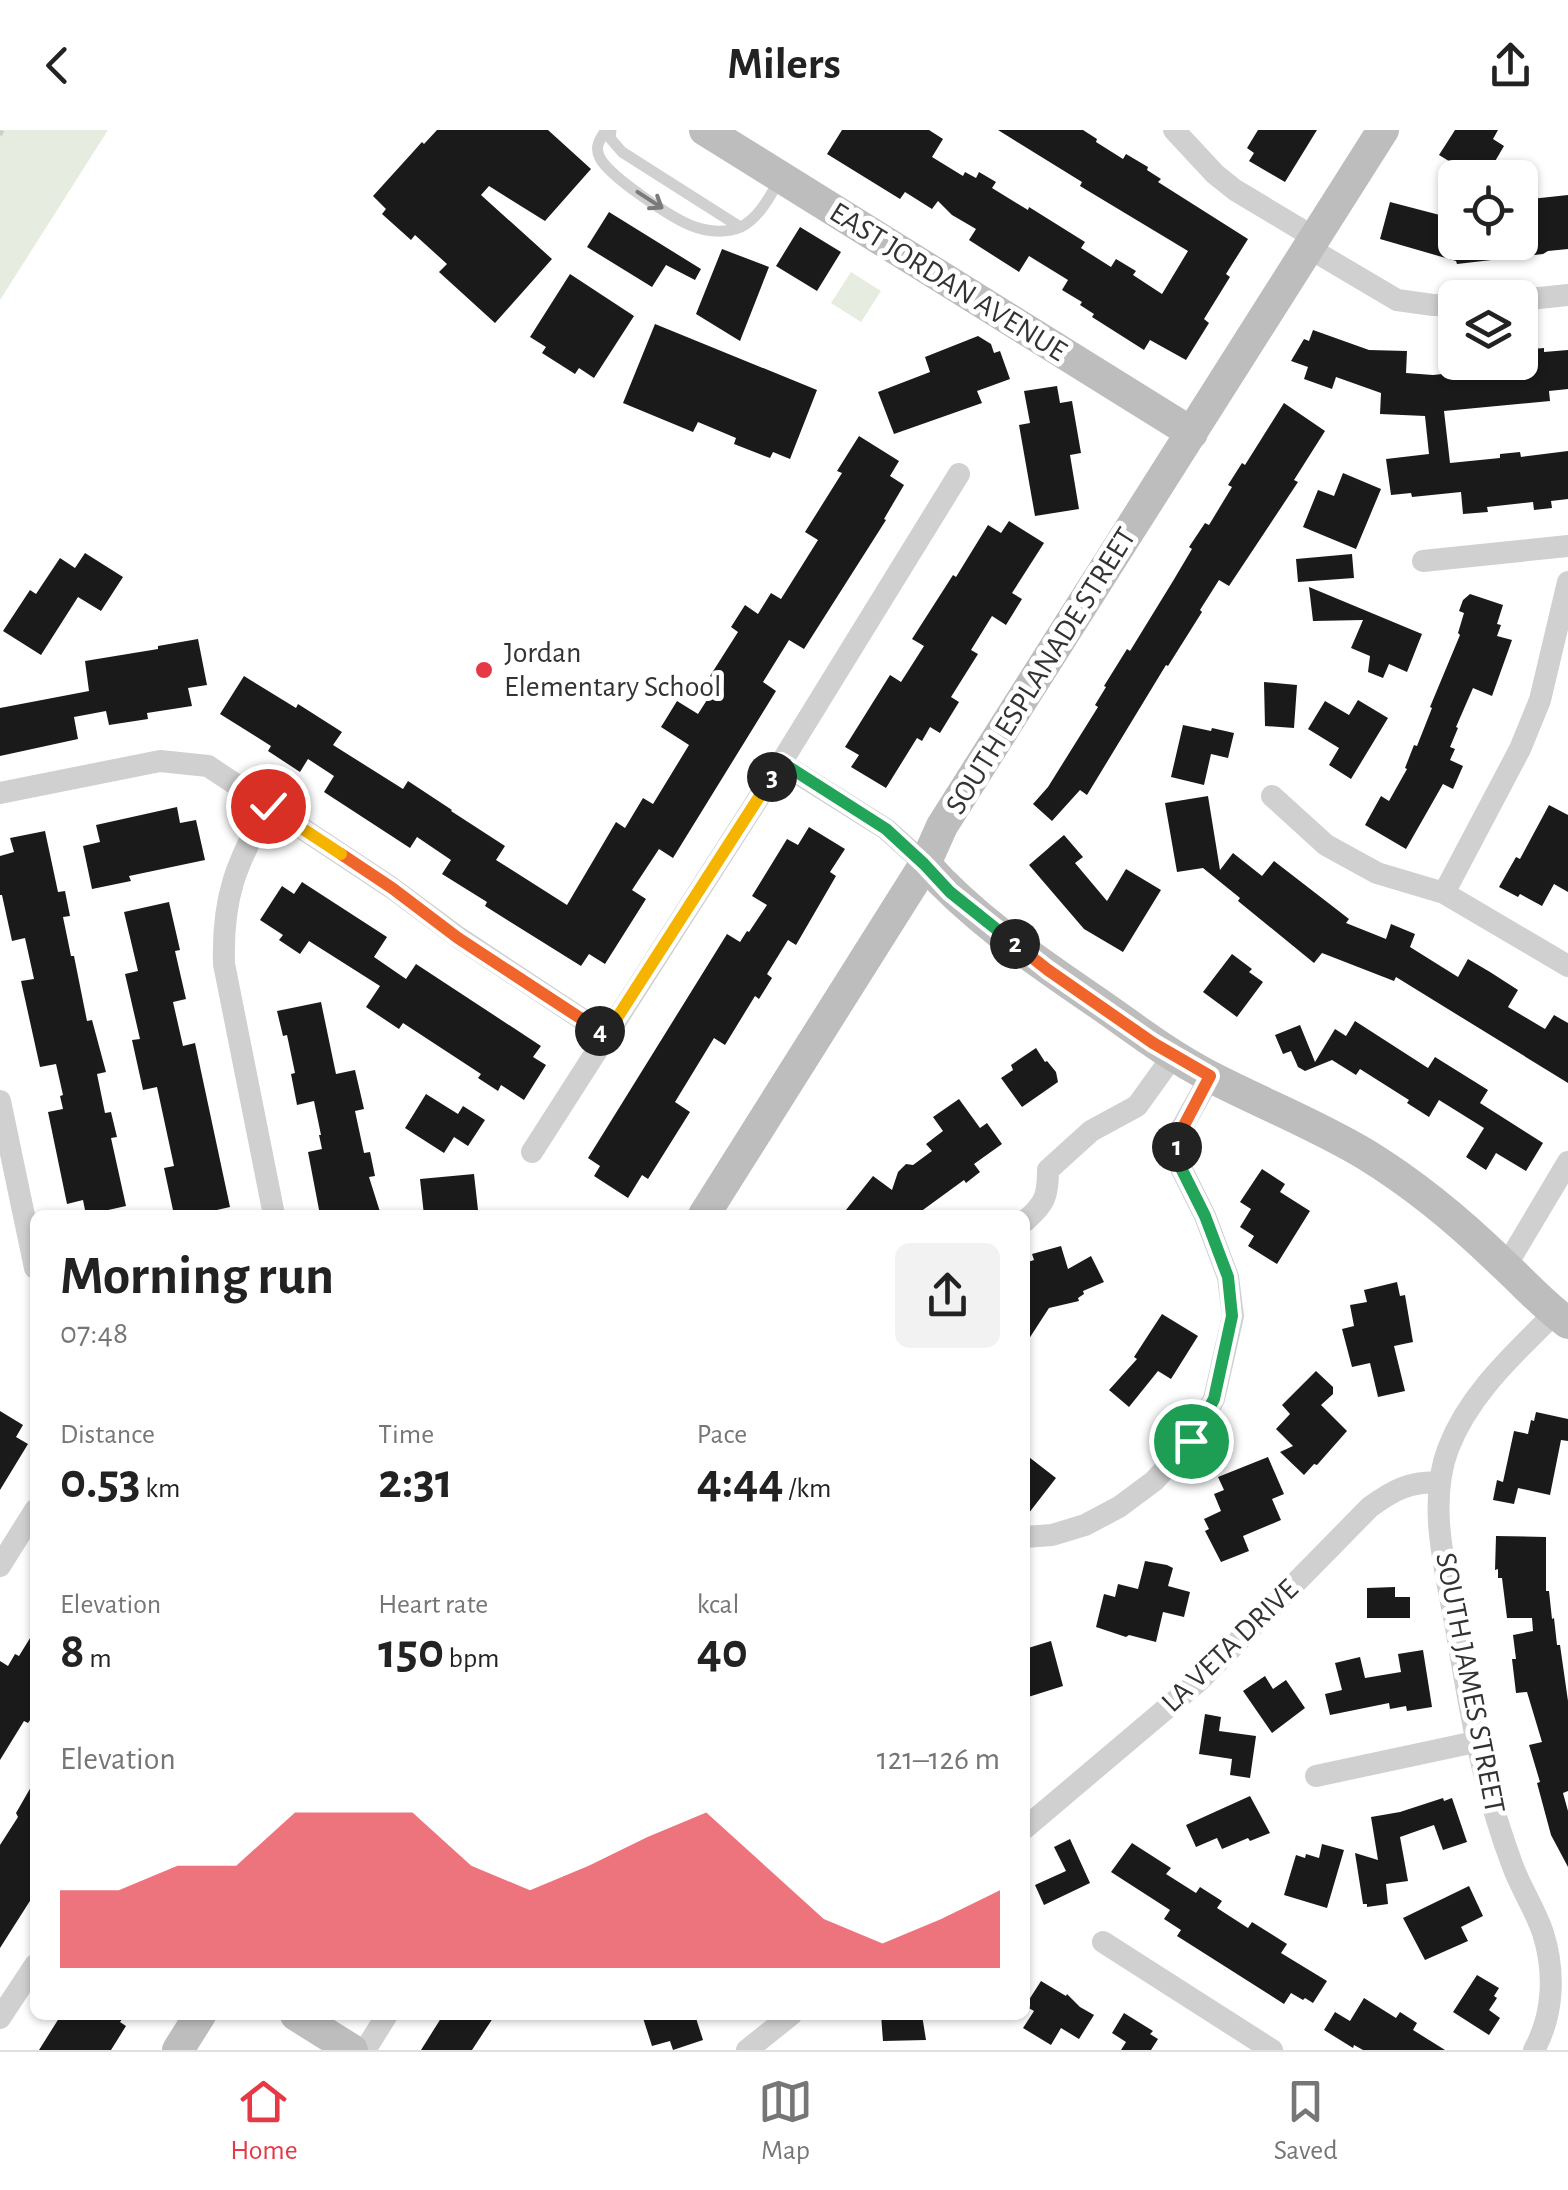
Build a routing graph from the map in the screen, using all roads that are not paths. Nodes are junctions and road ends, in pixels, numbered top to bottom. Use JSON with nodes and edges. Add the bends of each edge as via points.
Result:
{"nodes":[{"id":1,"x":609,"y":130,"type":"edge"},
{"id":2,"x":705,"y":130,"type":"edge"},
{"id":3,"x":1174,"y":130,"type":"edge"},
{"id":4,"x":1383,"y":130,"type":"edge"},
{"id":5,"x":780,"y":178,"type":"junction"},
{"id":6,"x":740,"y":227,"type":"junction"},
{"id":7,"x":1312,"y":243,"type":"junction"},
{"id":8,"x":1568,"y":296,"type":"edge"},
{"id":9,"x":1538,"y":298,"type":"edge"},
{"id":10,"x":1438,"y":305,"type":"edge"},
{"id":11,"x":1192,"y":433,"type":"junction"},
{"id":12,"x":959,"y":474,"type":"dead end"},
{"id":13,"x":1568,"y":546,"type":"edge"},
{"id":14,"x":1423,"y":561,"type":"dead end"},
{"id":15,"x":1568,"y":582,"type":"edge"},
{"id":16,"x":781,"y":762,"type":"junction"},
{"id":17,"x":0,"y":793,"type":"edge"},
{"id":18,"x":1272,"y":796,"type":"dead end"},
{"id":19,"x":268,"y":806,"type":"junction"},
{"id":20,"x":924,"y":864,"type":"junction"},
{"id":21,"x":1444,"y":893,"type":"junction"},
{"id":22,"x":1568,"y":966,"type":"edge"},
{"id":23,"x":606,"y":1035,"type":"junction"},
{"id":24,"x":1173,"y":1056,"type":"junction"},
{"id":25,"x":1210,"y":1076,"type":"junction"},
{"id":26,"x":0,"y":1101,"type":"edge"},
{"id":27,"x":532,"y":1152,"type":"dead end"},
{"id":28,"x":1568,"y":1162,"type":"edge"},
{"id":29,"x":273,"y":1210,"type":"edge"},
{"id":30,"x":707,"y":1210,"type":"edge"},
{"id":31,"x":1030,"y":1217,"type":"edge"},
{"id":32,"x":30,"y":1244,"type":"edge"},
{"id":33,"x":1506,"y":1266,"type":"junction"},
{"id":34,"x":1562,"y":1318,"type":"edge"},
{"id":35,"x":1440,"y":1482,"type":"junction"},
{"id":36,"x":30,"y":1518,"type":"edge"},
{"id":37,"x":1030,"y":1536,"type":"edge"},
{"id":38,"x":0,"y":1566,"type":"edge"},
{"id":39,"x":1475,"y":1742,"type":"junction"},
{"id":40,"x":1316,"y":1776,"type":"dead end"},
{"id":41,"x":1030,"y":1824,"type":"edge"},
{"id":42,"x":1103,"y":1942,"type":"dead end"},
{"id":43,"x":30,"y":1973,"type":"edge"},
{"id":44,"x":0,"y":2018,"type":"edge"},
{"id":45,"x":197,"y":2020,"type":"edge"},
{"id":46,"x":304,"y":2020,"type":"edge"},
{"id":47,"x":385,"y":2020,"type":"edge"},
{"id":48,"x":785,"y":2020,"type":"edge"},
{"id":49,"x":178,"y":2050,"type":"edge"},
{"id":50,"x":352,"y":2050,"type":"edge"},
{"id":51,"x":365,"y":2050,"type":"edge"},
{"id":52,"x":748,"y":2050,"type":"edge"},
{"id":53,"x":1272,"y":2050,"type":"edge"},
{"id":54,"x":1534,"y":2050,"type":"edge"}],
"edges":[{"from":1,"to":6,"type":"lane","via":[[622,152]]},
{"from":1,"to":6,"type":"lane","one_way":true,"via":[[597,155],[628,186],[692,226]]},
{"from":2,"to":5,"type":"street","name":"EAST JORDAN AVENUE"},
{"from":3,"to":7,"type":"street","via":[[1225,182]]},
{"from":4,"to":7,"type":"street","name":"SOUTH ESPLANADE STREET"},
{"from":5,"to":6,"type":"lane","via":[[758,216]]},
{"from":5,"to":11,"type":"street","name":"EAST JORDAN AVENUE"},
{"from":7,"to":10,"type":"street","via":[[1397,300]]},
{"from":7,"to":11,"type":"street","name":"SOUTH ESPLANADE STREET"},
{"from":8,"to":9,"type":"street"},
{"from":11,"to":20,"type":"street","name":"SOUTH ESPLANADE STREET"},
{"from":12,"to":16,"type":"street"},
{"from":13,"to":14,"type":"street"},
{"from":15,"to":21,"type":"street","via":[[1540,700]]},
{"from":16,"to":20,"type":"street","via":[[886,829]]},
{"from":16,"to":23,"type":"street"},
{"from":17,"to":19,"type":"street","via":[[160,761],[208,766]]},
{"from":18,"to":21,"type":"street","via":[[1326,845],[1377,873]]},
{"from":19,"to":23,"type":"street"},
{"from":19,"to":29,"type":"street","via":[[244,849],[223,930]]},
{"from":20,"to":24,"type":"street","via":[[1048,970]]},
{"from":20,"to":30,"type":"street","name":"SOUTH ESPLANADE STREET"},
{"from":21,"to":22,"type":"street"},
{"from":23,"to":27,"type":"street"},
{"from":24,"to":25,"type":"street"},
{"from":24,"to":31,"type":"street","via":[[1137,1106],[1091,1131],[1048,1170],[1048,1192]]},
{"from":25,"to":33,"type":"street","via":[[1365,1154]]},
{"from":25,"to":37,"type":"street","via":[[1175,1156],[1228,1277],[1232,1316],[1214,1399],[1191,1441],[1154,1482],[1085,1525]]},
{"from":26,"to":32,"type":"street"},
{"from":28,"to":33,"type":"street"},
{"from":33,"to":34,"type":"street"},
{"from":34,"to":35,"type":"street","name":"SOUTH JAMES STREET","via":[[1487,1382],[1460,1421]]},
{"from":35,"to":39,"type":"street","name":"SOUTH JAMES STREET","via":[[1443,1554]]},
{"from":35,"to":41,"type":"street","name":"LA VETA DRIVE","via":[[1403,1486],[1370,1506],[1200,1680]]},
{"from":36,"to":38,"type":"street"},
{"from":39,"to":40,"type":"street"},
{"from":39,"to":54,"type":"street","name":"SOUTH JAMES STREET","via":[[1550,1968],[1550,2004]]},
{"from":42,"to":53,"type":"street"},
{"from":43,"to":44,"type":"street"},
{"from":45,"to":49,"type":"street"},
{"from":46,"to":50,"type":"street"},
{"from":47,"to":51,"type":"street"},
{"from":48,"to":52,"type":"street"}]}
